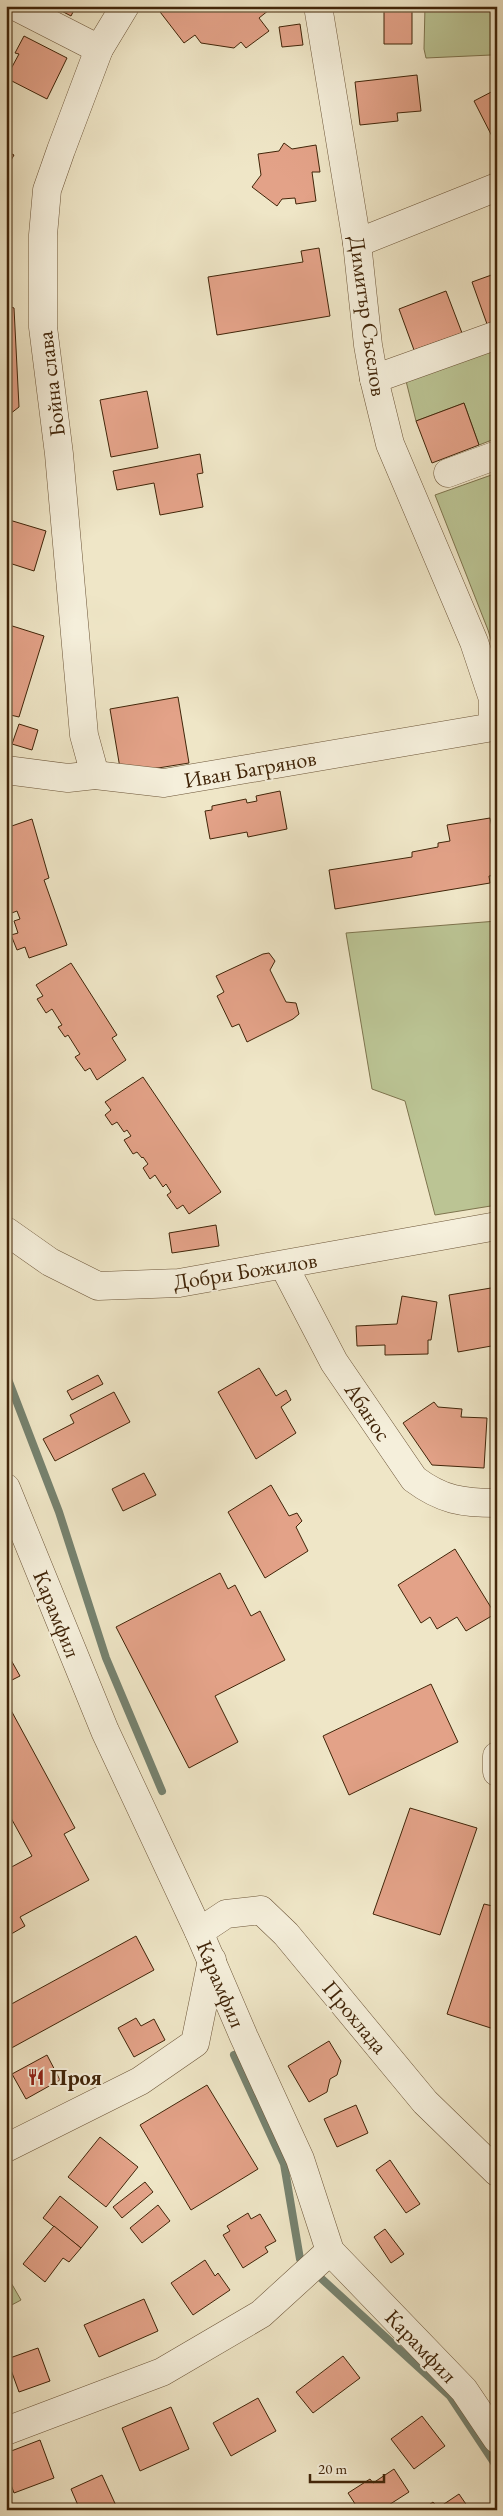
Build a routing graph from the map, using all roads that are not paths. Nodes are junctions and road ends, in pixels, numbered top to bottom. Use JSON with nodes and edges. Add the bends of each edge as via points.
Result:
{"nodes":[{"id":1,"x":15,"y":6,"type":"edge"},
{"id":2,"x":125,"y":6,"type":"edge"},
{"id":3,"x":318,"y":6,"type":"edge"},
{"id":4,"x":99,"y":49,"type":"junction"},
{"id":5,"x":497,"y":187,"type":"edge"},
{"id":6,"x":357,"y":243,"type":"junction"},
{"id":7,"x":497,"y":335,"type":"edge"},
{"id":8,"x":374,"y":379,"type":"junction"},
{"id":9,"x":497,"y":455,"type":"edge"},
{"id":10,"x":448,"y":473,"type":"dead end"},
{"id":11,"x":493,"y":727,"type":"joint"},
{"id":12,"x":6,"y":770,"type":"edge"},
{"id":13,"x":95,"y":775,"type":"junction"},
{"id":14,"x":497,"y":1226,"type":"edge"},
{"id":15,"x":6,"y":1231,"type":"edge"},
{"id":16,"x":284,"y":1266,"type":"junction"},
{"id":17,"x":6,"y":1488,"type":"edge"},
{"id":18,"x":497,"y":1503,"type":"edge"},
{"id":19,"x":497,"y":1756,"type":"edge"},
{"id":20,"x":497,"y":1772,"type":"edge"},
{"id":21,"x":200,"y":1932,"type":"junction"},
{"id":22,"x":212,"y":1960,"type":"junction"},
{"id":23,"x":236,"y":2020,"type":"junction"},
{"id":24,"x":195,"y":2043,"type":"junction"},
{"id":25,"x":10,"y":2138,"type":"edge"},
{"id":26,"x":497,"y":2172,"type":"edge"},
{"id":27,"x":330,"y":2251,"type":"junction"},
{"id":28,"x":6,"y":2431,"type":"edge"},
{"id":29,"x":497,"y":2440,"type":"edge"}],
"edges":[{"from":1,"to":4,"type":"street"},
{"from":2,"to":4,"type":"street","name":"Бойна слава"},
{"from":3,"to":6,"type":"street","name":"Димитър Съселов"},
{"from":4,"to":13,"type":"street","name":"Бойна слава","via":[[47,190],[43,235],[43,328],[59,454],[84,735]]},
{"from":5,"to":6,"type":"street"},
{"from":6,"to":8,"type":"street","name":"Димитър Съселов"},
{"from":7,"to":8,"type":"street"},
{"from":8,"to":11,"type":"street","name":"Димитър Съселов","via":[[390,444],[474,642],[493,699]]},
{"from":9,"to":10,"type":"street"},
{"from":11,"to":13,"type":"street","name":"Иван Багрянов","via":[[164,783]]},
{"from":12,"to":13,"type":"street","name":"Иван Багрянов","via":[[68,778]]},
{"from":14,"to":16,"type":"street","name":"Добри Божилов"},
{"from":15,"to":16,"type":"street","name":"Добри Божилов","via":[[50,1262],[98,1286],[179,1283]]},
{"from":16,"to":18,"type":"street","name":"Абанос","via":[[334,1362],[414,1479],[433,1493],[456,1500]]},
{"from":17,"to":21,"type":"street","name":"Карамфил","via":[[105,1731]]},
{"from":19,"to":20,"type":"street"},
{"from":21,"to":22,"type":"street","name":"Карамфил"},
{"from":21,"to":26,"type":"street","name":"Прохлада","via":[[226,1914],[261,1910],[286,1934],[425,2102]]},
{"from":22,"to":23,"type":"street","name":"Карамфил"},
{"from":22,"to":24,"type":"street"},
{"from":23,"to":24,"type":"street"},
{"from":23,"to":27,"type":"street","name":"Карамфил","via":[[300,2159]]},
{"from":24,"to":25,"type":"street","via":[[140,2081]]},
{"from":27,"to":28,"type":"street","via":[[261,2314],[162,2372]]},
{"from":27,"to":29,"type":"street","name":"Карамфил","via":[[464,2390]]}]}
